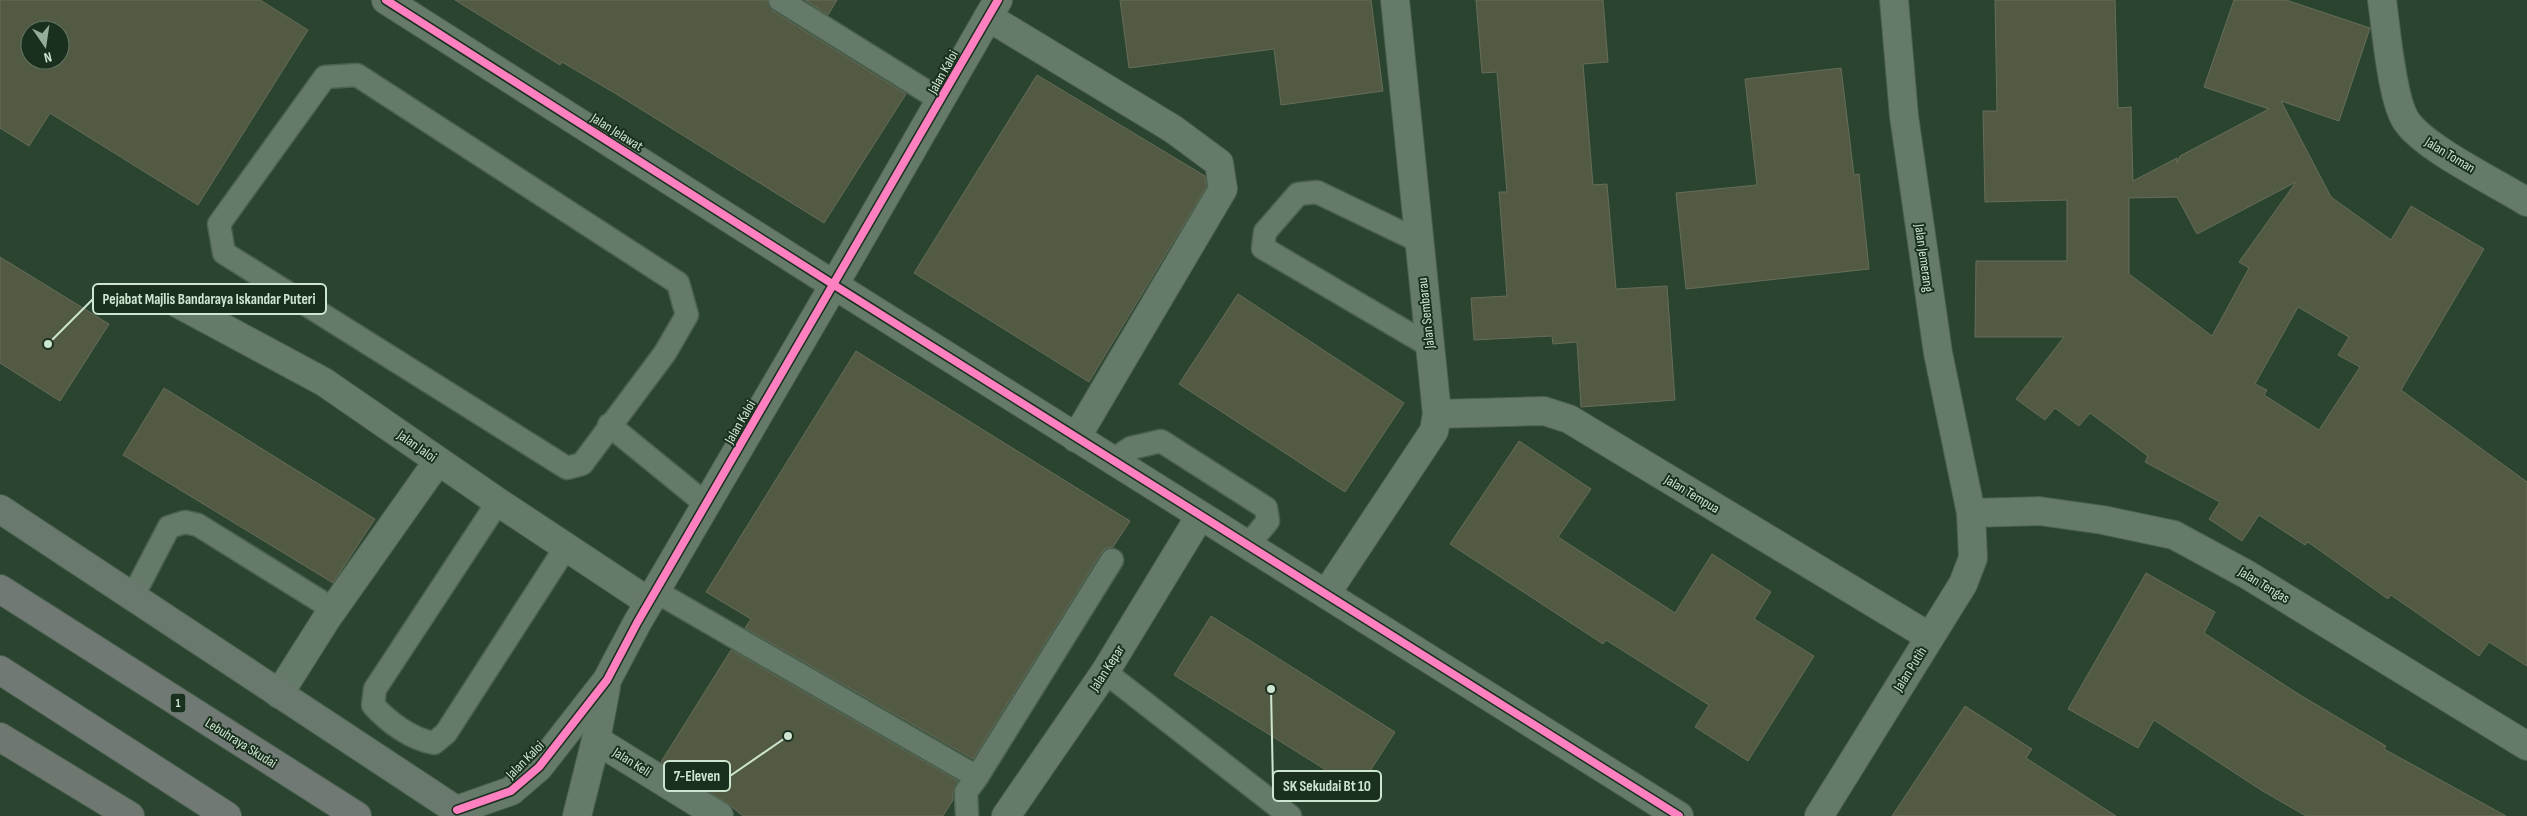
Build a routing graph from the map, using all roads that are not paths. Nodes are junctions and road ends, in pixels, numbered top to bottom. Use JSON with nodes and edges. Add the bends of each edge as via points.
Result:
{"nodes":[{"id":1,"x":386,"y":0,"type":"edge"},
{"id":2,"x":780,"y":0,"type":"edge"},
{"id":3,"x":1395,"y":0,"type":"edge"},
{"id":4,"x":1894,"y":0,"type":"edge"},
{"id":5,"x":2382,"y":0,"type":"edge"},
{"id":6,"x":993,"y":9,"type":"edge"},
{"id":7,"x":942,"y":100,"type":"junction"},
{"id":8,"x":2527,"y":202,"type":"edge"},
{"id":9,"x":1419,"y":241,"type":"junction"},
{"id":10,"x":834,"y":285,"type":"junction"},
{"id":11,"x":178,"y":303,"type":"dead end"},
{"id":12,"x":1430,"y":346,"type":"junction"},
{"id":13,"x":1437,"y":414,"type":"junction"},
{"id":14,"x":609,"y":425,"type":"junction"},
{"id":15,"x":1076,"y":438,"type":"junction"},
{"id":16,"x":1113,"y":460,"type":"junction"},
{"id":17,"x":438,"y":461,"type":"junction"},
{"id":18,"x":498,"y":502,"type":"junction"},
{"id":19,"x":706,"y":504,"type":"junction"},
{"id":20,"x":0,"y":509,"type":"edge"},
{"id":21,"x":1971,"y":513,"type":"junction"},
{"id":22,"x":1200,"y":516,"type":"junction"},
{"id":23,"x":1248,"y":545,"type":"junction"},
{"id":24,"x":566,"y":547,"type":"junction"},
{"id":25,"x":1112,"y":560,"type":"dead end"},
{"id":26,"x":0,"y":589,"type":"edge"},
{"id":27,"x":1326,"y":594,"type":"junction"},
{"id":28,"x":133,"y":596,"type":"junction"},
{"id":29,"x":652,"y":597,"type":"junction"},
{"id":30,"x":333,"y":609,"type":"junction"},
{"id":31,"x":1930,"y":637,"type":"junction"},
{"id":32,"x":0,"y":670,"type":"edge"},
{"id":33,"x":1105,"y":672,"type":"junction"},
{"id":34,"x":607,"y":680,"type":"junction"},
{"id":35,"x":279,"y":694,"type":"junction"},
{"id":36,"x":0,"y":737,"type":"edge"},
{"id":37,"x":596,"y":740,"type":"junction"},
{"id":38,"x":2527,"y":746,"type":"edge"},
{"id":39,"x":977,"y":777,"type":"junction"},
{"id":40,"x":461,"y":813,"type":"edge"},
{"id":41,"x":130,"y":816,"type":"edge"},
{"id":42,"x":227,"y":816,"type":"edge"},
{"id":43,"x":356,"y":816,"type":"edge"},
{"id":44,"x":577,"y":816,"type":"edge"},
{"id":45,"x":720,"y":816,"type":"edge"},
{"id":46,"x":967,"y":816,"type":"edge"},
{"id":47,"x":1006,"y":816,"type":"edge"},
{"id":48,"x":1290,"y":816,"type":"edge"},
{"id":49,"x":1679,"y":816,"type":"edge"},
{"id":50,"x":1819,"y":816,"type":"edge"}],
"edges":[{"from":1,"to":10,"type":"street","name":"Jalan Jelawat"},
{"from":2,"to":7,"type":"lane"},
{"from":3,"to":9,"type":"street","name":"Jalan Sembarau"},
{"from":4,"to":21,"type":"street","name":"Jalan Jemerang","via":[[1904,116],[1938,353]]},
{"from":5,"to":8,"type":"street","name":"Jalan Toman","via":[[2398,104],[2406,122],[2421,138]]},
{"from":6,"to":7,"type":"street","name":"Jalan Kaloi"},
{"from":6,"to":15,"type":"street","via":[[1173,129],[1218,163],[1223,189]]},
{"from":7,"to":10,"type":"street","name":"Jalan Kaloi"},
{"from":9,"to":12,"type":"street","name":"Jalan Sembarau"},
{"from":9,"to":12,"type":"lane","via":[[1317,192],[1298,194],[1265,232],[1264,248]]},
{"from":10,"to":15,"type":"street","name":"Jalan Jelawat"},
{"from":10,"to":19,"type":"street","name":"Jalan Kaloi"},
{"from":11,"to":17,"type":"street","name":"Jalan Jaloi","via":[[324,382]]},
{"from":12,"to":13,"type":"street","name":"Jalan Sembarau"},
{"from":13,"to":27,"type":"street","name":"Jalan Sembarau","via":[[1434,431]]},
{"from":13,"to":31,"type":"street","name":"Jalan Tempua","via":[[1544,411],[1569,419]]},
{"from":14,"to":14,"type":"lane","via":[[665,353],[687,315],[678,283],[357,76],[325,77],[219,224],[224,254],[567,468],[582,464]]},
{"from":14,"to":19,"type":"lane"},
{"from":15,"to":16,"type":"street","name":"Jalan Jelawat"},
{"from":16,"to":22,"type":"street","name":"Jalan Jelawat"},
{"from":16,"to":23,"type":"lane","via":[[1120,453],[1143,444],[1161,441],[1169,446],[1266,508],[1268,521]]},
{"from":17,"to":18,"type":"street","name":"Jalan Jaloi"},
{"from":17,"to":30,"type":"street"},
{"from":18,"to":24,"type":"street","name":"Jalan Jaloi"},
{"from":18,"to":24,"type":"lane","via":[[375,689],[373,705],[384,717],[420,741],[434,743],[446,734]]},
{"from":19,"to":29,"type":"street","name":"Jalan Kaloi"},
{"from":20,"to":28,"type":"main road"},
{"from":21,"to":31,"type":"street","name":"Jalan Putih","via":[[1973,558],[1963,584]]},
{"from":21,"to":38,"type":"street","name":"Jalan Tengas","via":[[2039,511],[2174,535],[2246,574]]},
{"from":22,"to":23,"type":"street","name":"Jalan Jelawat"},
{"from":22,"to":33,"type":"street","name":"Jalan Kepar"},
{"from":23,"to":27,"type":"street","name":"Jalan Jelawat"},
{"from":24,"to":29,"type":"street","name":"Jalan Jaloi"},
{"from":25,"to":39,"type":"lane"},
{"from":26,"to":43,"type":"highway","name":"Lebuhraya Skudai","number":"1"},
{"from":27,"to":49,"type":"street","name":"Jalan Jelawat"},
{"from":28,"to":30,"type":"lane","via":[[169,527],[185,522],[198,525]]},
{"from":28,"to":35,"type":"main road"},
{"from":29,"to":34,"type":"street","name":"Jalan Kaloi"},
{"from":29,"to":39,"type":"lane"},
{"from":30,"to":35,"type":"street"},
{"from":31,"to":50,"type":"street","name":"Jalan Putih"},
{"from":32,"to":42,"type":"highway"},
{"from":33,"to":47,"type":"street","name":"Jalan Kepar"},
{"from":33,"to":48,"type":"lane"},
{"from":34,"to":37,"type":"street","name":"Jalan Kaloi"},
{"from":34,"to":40,"type":"street","name":"Jalan Kaloi","via":[[539,767],[511,791]]},
{"from":35,"to":40,"type":"main road"},
{"from":36,"to":41,"type":"main road"},
{"from":37,"to":44,"type":"street","name":"Jalan Kaloi"},
{"from":37,"to":45,"type":"street","name":"Jalan Keli"},
{"from":39,"to":46,"type":"lane","via":[[966,792]]}]}
